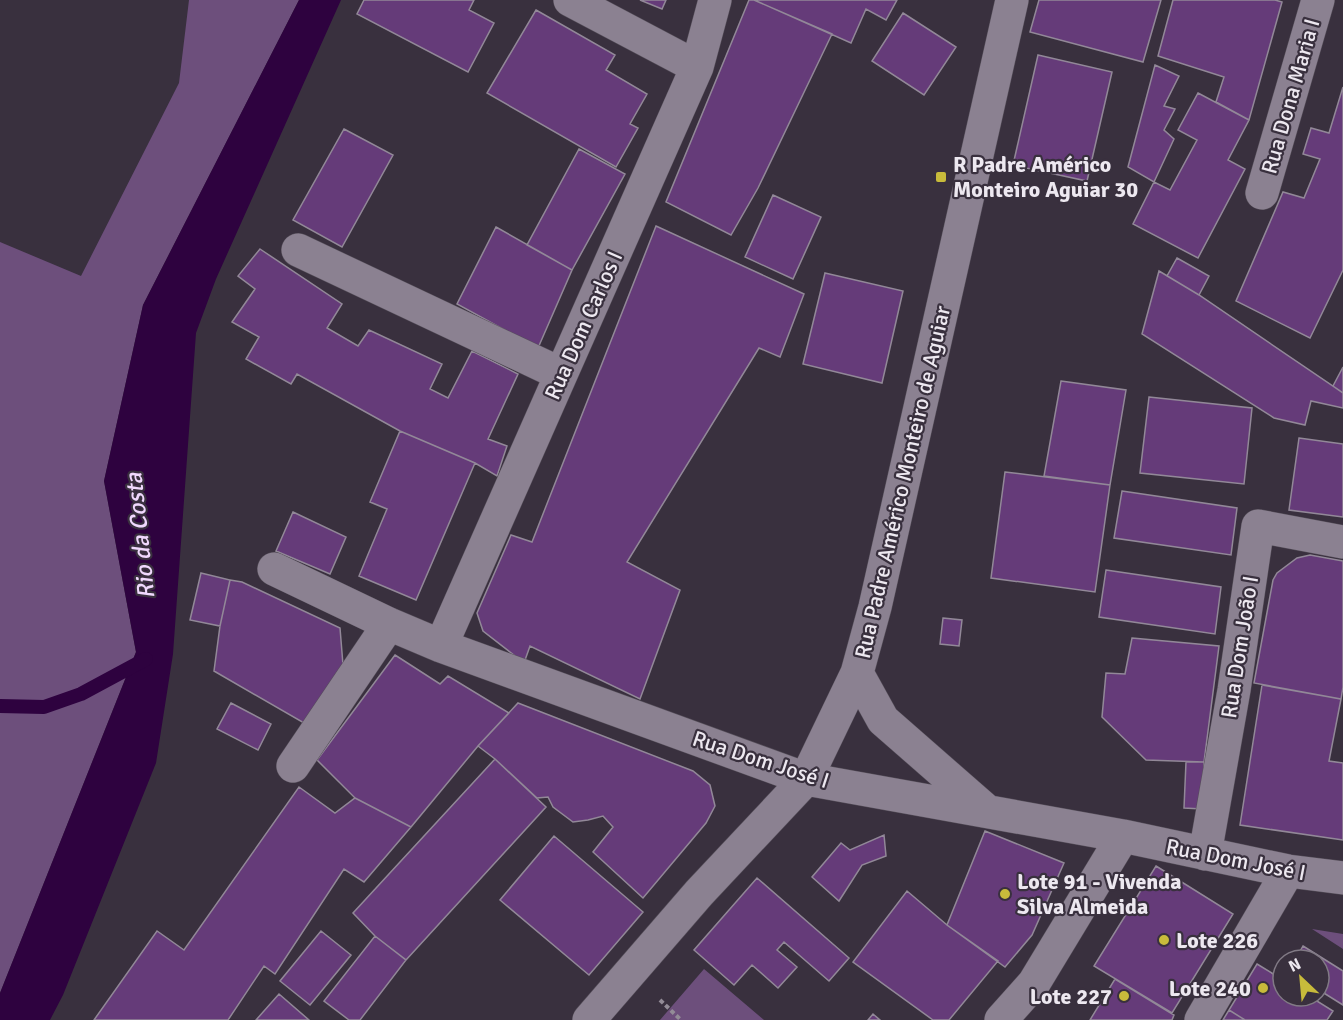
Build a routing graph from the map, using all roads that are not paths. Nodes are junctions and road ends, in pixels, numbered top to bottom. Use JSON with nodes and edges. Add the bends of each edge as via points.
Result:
{"nodes":[{"id":1,"x":570,"y":0,"type":"edge"},
{"id":2,"x":715,"y":0,"type":"edge"},
{"id":3,"x":1012,"y":0,"type":"edge"},
{"id":4,"x":1318,"y":0,"type":"edge"},
{"id":5,"x":697,"y":67,"type":"junction"},
{"id":6,"x":1262,"y":193,"type":"dead end"},
{"id":7,"x":298,"y":250,"type":"dead end"},
{"id":8,"x":561,"y":374,"type":"junction"},
{"id":9,"x":1343,"y":542,"type":"edge"},
{"id":10,"x":274,"y":569,"type":"dead end"},
{"id":11,"x":389,"y":624,"type":"junction"},
{"id":12,"x":441,"y":646,"type":"junction"},
{"id":13,"x":857,"y":673,"type":"junction"},
{"id":14,"x":293,"y":766,"type":"dead end"},
{"id":15,"x":806,"y":779,"type":"junction"},
{"id":16,"x":987,"y":811,"type":"junction"},
{"id":17,"x":1123,"y":836,"type":"junction"},
{"id":18,"x":1205,"y":854,"type":"junction"},
{"id":19,"x":1288,"y":871,"type":"junction"},
{"id":20,"x":1343,"y":878,"type":"edge"},
{"id":21,"x":589,"y":1020,"type":"edge"},
{"id":22,"x":1001,"y":1020,"type":"edge"},
{"id":23,"x":1201,"y":1020,"type":"edge"}],
"edges":[{"from":1,"to":5,"type":"street"},
{"from":2,"to":5,"type":"street","name":"Rua Dom Carlos I"},
{"from":3,"to":13,"type":"street","name":"Rua Padre Américo Monteiro de Aguiar"},
{"from":4,"to":6,"type":"street","name":"Rua Dona Maria I"},
{"from":5,"to":8,"type":"street","name":"Rua Dom Carlos I"},
{"from":7,"to":8,"type":"street"},
{"from":8,"to":12,"type":"street","name":"Rua Dom Carlos I"},
{"from":9,"to":18,"type":"street","name":"Rua Dom João I","via":[[1258,526]]},
{"from":10,"to":11,"type":"street","name":"Rua Dom José I"},
{"from":11,"to":12,"type":"street","name":"Rua Dom José I"},
{"from":11,"to":14,"type":"street"},
{"from":12,"to":15,"type":"street","name":"Rua Dom José I"},
{"from":13,"to":15,"type":"street","name":"Rua Padre Américo Monteiro de Aguiar"},
{"from":13,"to":16,"type":"street","via":[[883,720]]},
{"from":15,"to":16,"type":"street","name":"Rua Dom José I"},
{"from":15,"to":21,"type":"street","name":"Rua Padre Américo Monteiro de Aguiar","via":[[699,893]]},
{"from":16,"to":17,"type":"street","name":"Rua Dom José I"},
{"from":17,"to":18,"type":"street","name":"Rua Dom José I"},
{"from":17,"to":22,"type":"street","via":[[1034,983]]},
{"from":18,"to":19,"type":"street","name":"Rua Dom José I"},
{"from":19,"to":20,"type":"street","name":"Rua Dom José I"},
{"from":19,"to":23,"type":"street"}]}
